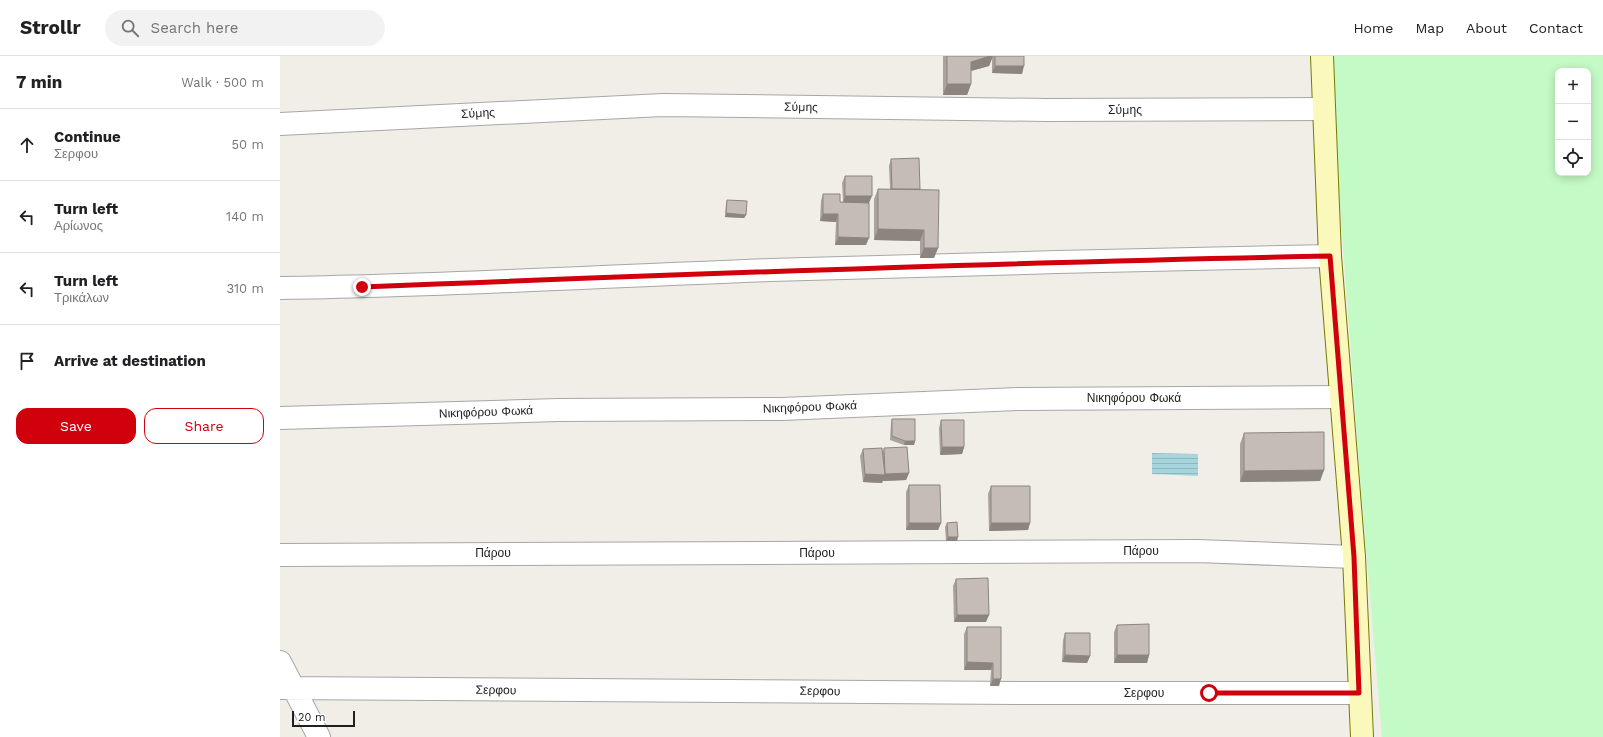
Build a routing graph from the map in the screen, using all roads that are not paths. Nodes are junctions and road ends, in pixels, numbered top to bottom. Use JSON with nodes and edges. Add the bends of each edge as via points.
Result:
{"nodes":[{"id":1,"x":1322,"y":56,"type":"edge"},
{"id":2,"x":1323,"y":109,"type":"junction"},
{"id":3,"x":280,"y":124,"type":"edge"},
{"id":4,"x":1330,"y":256,"type":"junction"},
{"id":5,"x":280,"y":288,"type":"edge"},
{"id":6,"x":1340,"y":397,"type":"junction"},
{"id":7,"x":280,"y":418,"type":"edge"},
{"id":8,"x":280,"y":555,"type":"edge"},
{"id":9,"x":1354,"y":557,"type":"junction"},
{"id":10,"x":280,"y":662,"type":"edge"},
{"id":11,"x":286,"y":687,"type":"edge"},
{"id":12,"x":1359,"y":693,"type":"junction"},
{"id":13,"x":319,"y":737,"type":"edge"},
{"id":14,"x":1362,"y":737,"type":"edge"}],
"edges":[{"from":1,"to":2,"type":"street"},
{"from":2,"to":3,"type":"street","name":"Σύμης","via":[[1046,110],[663,105]]},
{"from":2,"to":4,"type":"street"},
{"from":4,"to":5,"type":"street","via":[[779,270]]},
{"from":4,"to":6,"type":"street"},
{"from":6,"to":7,"type":"street","name":"Νικηφόρου Φωκά","via":[[1018,399],[782,409],[558,410]]},
{"from":6,"to":9,"type":"street"},
{"from":8,"to":9,"type":"street","name":"Πάρου","via":[[1197,551]]},
{"from":9,"to":12,"type":"street"},
{"from":10,"to":11,"type":"street"},
{"from":11,"to":12,"type":"street","name":"Σερφου"},
{"from":11,"to":13,"type":"street"},
{"from":12,"to":14,"type":"street"}]}
